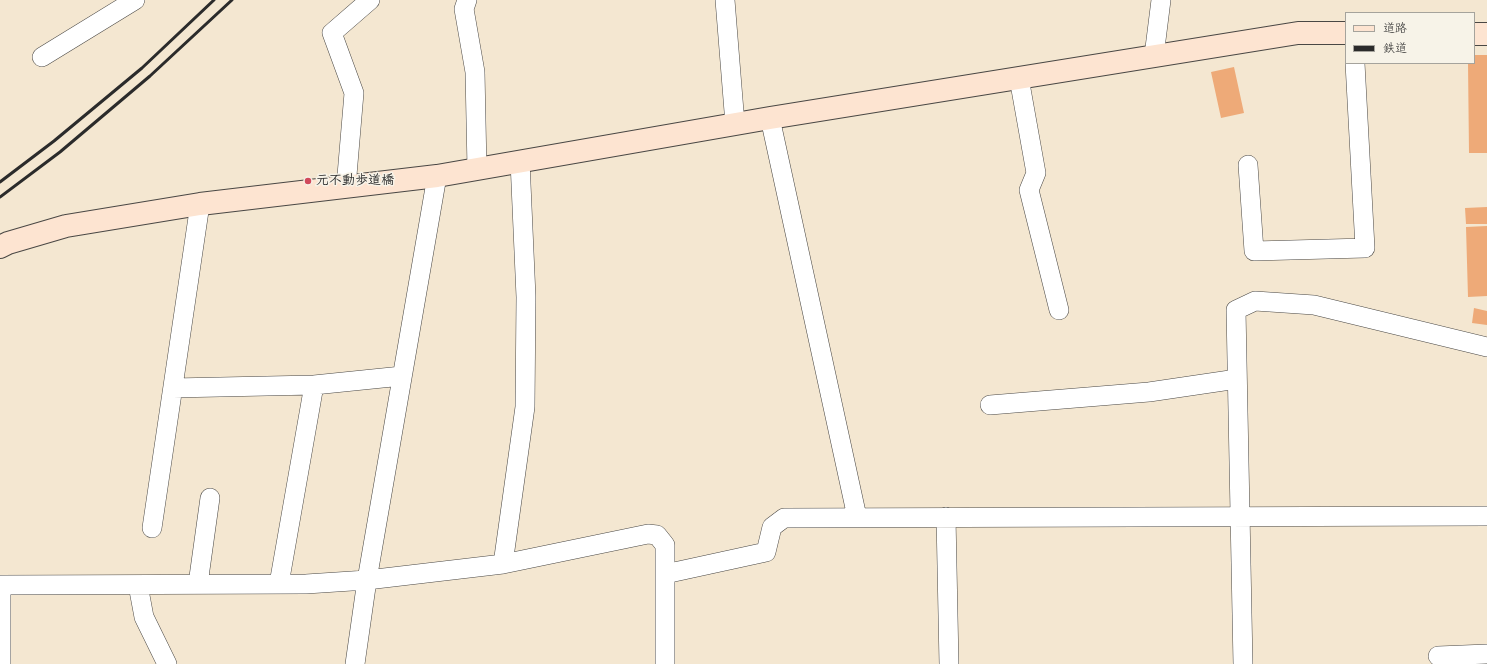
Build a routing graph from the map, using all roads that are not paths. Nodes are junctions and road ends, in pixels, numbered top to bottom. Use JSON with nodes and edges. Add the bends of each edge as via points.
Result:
{"nodes":[{"id":1,"x":135,"y":0,"type":"edge"},
{"id":2,"x":370,"y":0,"type":"edge"},
{"id":3,"x":467,"y":0,"type":"edge"},
{"id":4,"x":725,"y":0,"type":"edge"},
{"id":5,"x":1161,"y":0,"type":"edge"},
{"id":6,"x":1345,"y":33,"type":"edge"},
{"id":7,"x":1475,"y":34,"type":"edge"},
{"id":8,"x":1487,"y":34,"type":"edge"},
{"id":9,"x":1154,"y":56,"type":"junction"},
{"id":10,"x":42,"y":57,"type":"dead end"},
{"id":11,"x":1354,"y":64,"type":"edge"},
{"id":12,"x":1019,"y":78,"type":"junction"},
{"id":13,"x":770,"y":118,"type":"junction"},
{"id":14,"x":735,"y":124,"type":"junction"},
{"id":15,"x":520,"y":161,"type":"junction"},
{"id":16,"x":1248,"y":165,"type":"dead end"},
{"id":17,"x":477,"y":169,"type":"junction"},
{"id":18,"x":437,"y":176,"type":"junction"},
{"id":19,"x":346,"y":187,"type":"junction"},
{"id":20,"x":200,"y":204,"type":"junction"},
{"id":21,"x":0,"y":247,"type":"edge"},
{"id":22,"x":1059,"y":310,"type":"dead end"},
{"id":23,"x":1487,"y":347,"type":"edge"},
{"id":24,"x":402,"y":376,"type":"junction"},
{"id":25,"x":1237,"y":379,"type":"junction"},
{"id":26,"x":314,"y":385,"type":"junction"},
{"id":27,"x":173,"y":388,"type":"junction"},
{"id":28,"x":990,"y":405,"type":"dead end"},
{"id":29,"x":210,"y":498,"type":"dead end"},
{"id":30,"x":1487,"y":516,"type":"edge"},
{"id":31,"x":946,"y":517,"type":"junction"},
{"id":32,"x":1240,"y":517,"type":"junction"},
{"id":33,"x":857,"y":518,"type":"junction"},
{"id":34,"x":152,"y":528,"type":"dead end"},
{"id":35,"x":503,"y":564,"type":"junction"},
{"id":36,"x":665,"y":574,"type":"junction"},
{"id":37,"x":367,"y":580,"type":"junction"},
{"id":38,"x":198,"y":584,"type":"junction"},
{"id":39,"x":279,"y":584,"type":"junction"},
{"id":40,"x":138,"y":585,"type":"junction"},
{"id":41,"x":0,"y":586,"type":"edge"},
{"id":42,"x":1487,"y":654,"type":"edge"},
{"id":43,"x":1438,"y":656,"type":"dead end"},
{"id":44,"x":1,"y":664,"type":"edge"},
{"id":45,"x":167,"y":664,"type":"edge"},
{"id":46,"x":355,"y":664,"type":"edge"},
{"id":47,"x":665,"y":664,"type":"edge"},
{"id":48,"x":949,"y":664,"type":"edge"},
{"id":49,"x":1243,"y":664,"type":"edge"}],
"edges":[{"from":1,"to":10,"type":"street"},
{"from":2,"to":19,"type":"street","via":[[332,33],[354,93]]},
{"from":3,"to":17,"type":"street","via":[[464,10],[475,72]]},
{"from":4,"to":14,"type":"street"},
{"from":5,"to":9,"type":"street"},
{"from":6,"to":9,"type":"street","via":[[1298,33]]},
{"from":7,"to":8,"type":"street"},
{"from":9,"to":12,"type":"street"},
{"from":11,"to":16,"type":"street","via":[[1365,248],[1254,251]]},
{"from":12,"to":13,"type":"street"},
{"from":12,"to":22,"type":"street","via":[[1036,173],[1029,190]]},
{"from":13,"to":14,"type":"street"},
{"from":13,"to":33,"type":"street"},
{"from":14,"to":15,"type":"street"},
{"from":15,"to":17,"type":"street"},
{"from":15,"to":35,"type":"street","via":[[526,297],[525,407]]},
{"from":17,"to":18,"type":"street"},
{"from":18,"to":19,"type":"street"},
{"from":18,"to":24,"type":"street"},
{"from":19,"to":20,"type":"street"},
{"from":20,"to":21,"type":"street","via":[[66,226]]},
{"from":20,"to":27,"type":"street"},
{"from":23,"to":25,"type":"street","via":[[1314,305],[1255,301],[1236,310]]},
{"from":24,"to":26,"type":"street"},
{"from":24,"to":37,"type":"street"},
{"from":25,"to":28,"type":"street","via":[[1149,392]]},
{"from":25,"to":32,"type":"street"},
{"from":26,"to":27,"type":"street"},
{"from":26,"to":39,"type":"street"},
{"from":27,"to":34,"type":"street"},
{"from":29,"to":38,"type":"street"},
{"from":30,"to":32,"type":"street"},
{"from":31,"to":32,"type":"street"},
{"from":31,"to":33,"type":"street"},
{"from":31,"to":48,"type":"street"},
{"from":32,"to":49,"type":"street"},
{"from":33,"to":36,"type":"street","via":[[784,518],[772,527],[766,552]]},
{"from":35,"to":36,"type":"street","via":[[648,534],[657,535],[665,545]]},
{"from":35,"to":37,"type":"street"},
{"from":36,"to":47,"type":"street"},
{"from":37,"to":39,"type":"street"},
{"from":37,"to":46,"type":"street"},
{"from":38,"to":39,"type":"street"},
{"from":38,"to":40,"type":"street"},
{"from":40,"to":41,"type":"street"},
{"from":40,"to":45,"type":"street","via":[[144,617]]},
{"from":41,"to":44,"type":"street"},
{"from":42,"to":43,"type":"street"}]}
